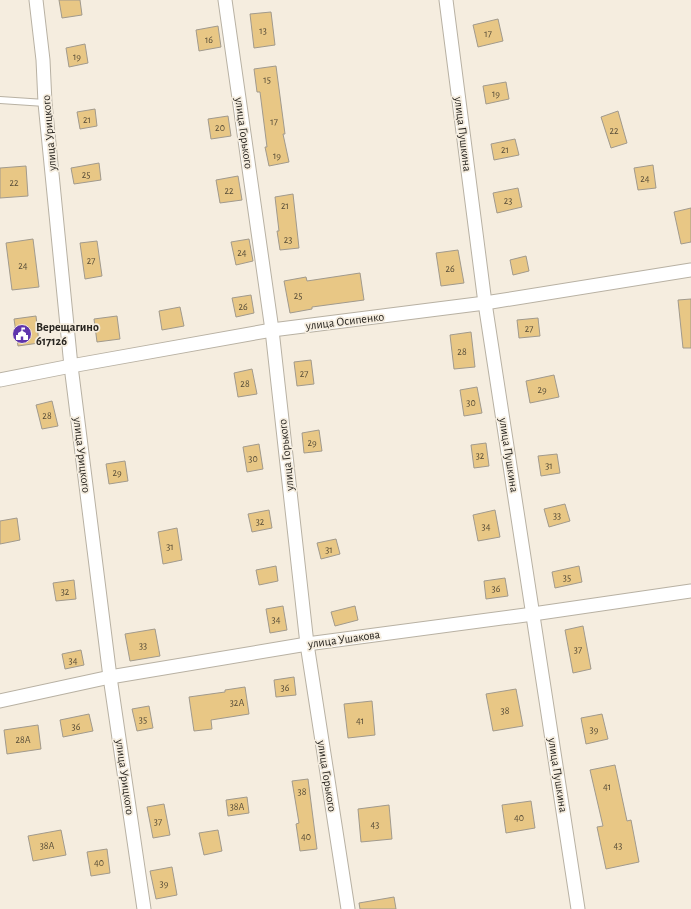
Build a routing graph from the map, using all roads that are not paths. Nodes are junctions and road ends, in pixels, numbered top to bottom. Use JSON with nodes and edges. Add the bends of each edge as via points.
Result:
{"nodes":[{"id":1,"x":36,"y":0,"type":"edge"},
{"id":2,"x":225,"y":0,"type":"edge"},
{"id":3,"x":446,"y":0,"type":"edge"},
{"id":4,"x":0,"y":100,"type":"edge"},
{"id":5,"x":45,"y":102,"type":"junction"},
{"id":6,"x":691,"y":270,"type":"edge"},
{"id":7,"x":485,"y":303,"type":"junction"},
{"id":8,"x":272,"y":330,"type":"junction"},
{"id":9,"x":71,"y":366,"type":"junction"},
{"id":10,"x":0,"y":380,"type":"edge"},
{"id":11,"x":691,"y":591,"type":"edge"},
{"id":12,"x":533,"y":614,"type":"junction"},
{"id":13,"x":307,"y":644,"type":"junction"},
{"id":14,"x":110,"y":677,"type":"junction"},
{"id":15,"x":0,"y":701,"type":"edge"},
{"id":16,"x":144,"y":909,"type":"edge"},
{"id":17,"x":348,"y":909,"type":"edge"},
{"id":18,"x":578,"y":909,"type":"edge"}],
"edges":[{"from":1,"to":5,"type":"street","name":"улица Урицкого"},
{"from":2,"to":8,"type":"street","name":"улица Горького"},
{"from":3,"to":7,"type":"street","name":"улица Пушкина"},
{"from":4,"to":5,"type":"lane"},
{"from":5,"to":9,"type":"street","name":"улица Урицкого"},
{"from":6,"to":7,"type":"street","name":"улица Осипенко"},
{"from":7,"to":8,"type":"street","name":"улица Осипенко"},
{"from":7,"to":12,"type":"street","name":"улица Пушкина"},
{"from":8,"to":9,"type":"street","name":"улица Осипенко"},
{"from":8,"to":13,"type":"street","name":"улица Горького"},
{"from":9,"to":10,"type":"street","name":"улица Осипенко"},
{"from":9,"to":14,"type":"street","name":"улица Урицкого"},
{"from":11,"to":12,"type":"street","name":"улица Ушакова"},
{"from":12,"to":13,"type":"street","name":"улица Ушакова"},
{"from":12,"to":18,"type":"street","name":"улица Пушкина"},
{"from":13,"to":14,"type":"street","name":"улица Ушакова"},
{"from":13,"to":17,"type":"street","name":"улица Горького"},
{"from":14,"to":15,"type":"street","name":"улица Ушакова"},
{"from":14,"to":16,"type":"street","name":"улица Урицкого"}]}
